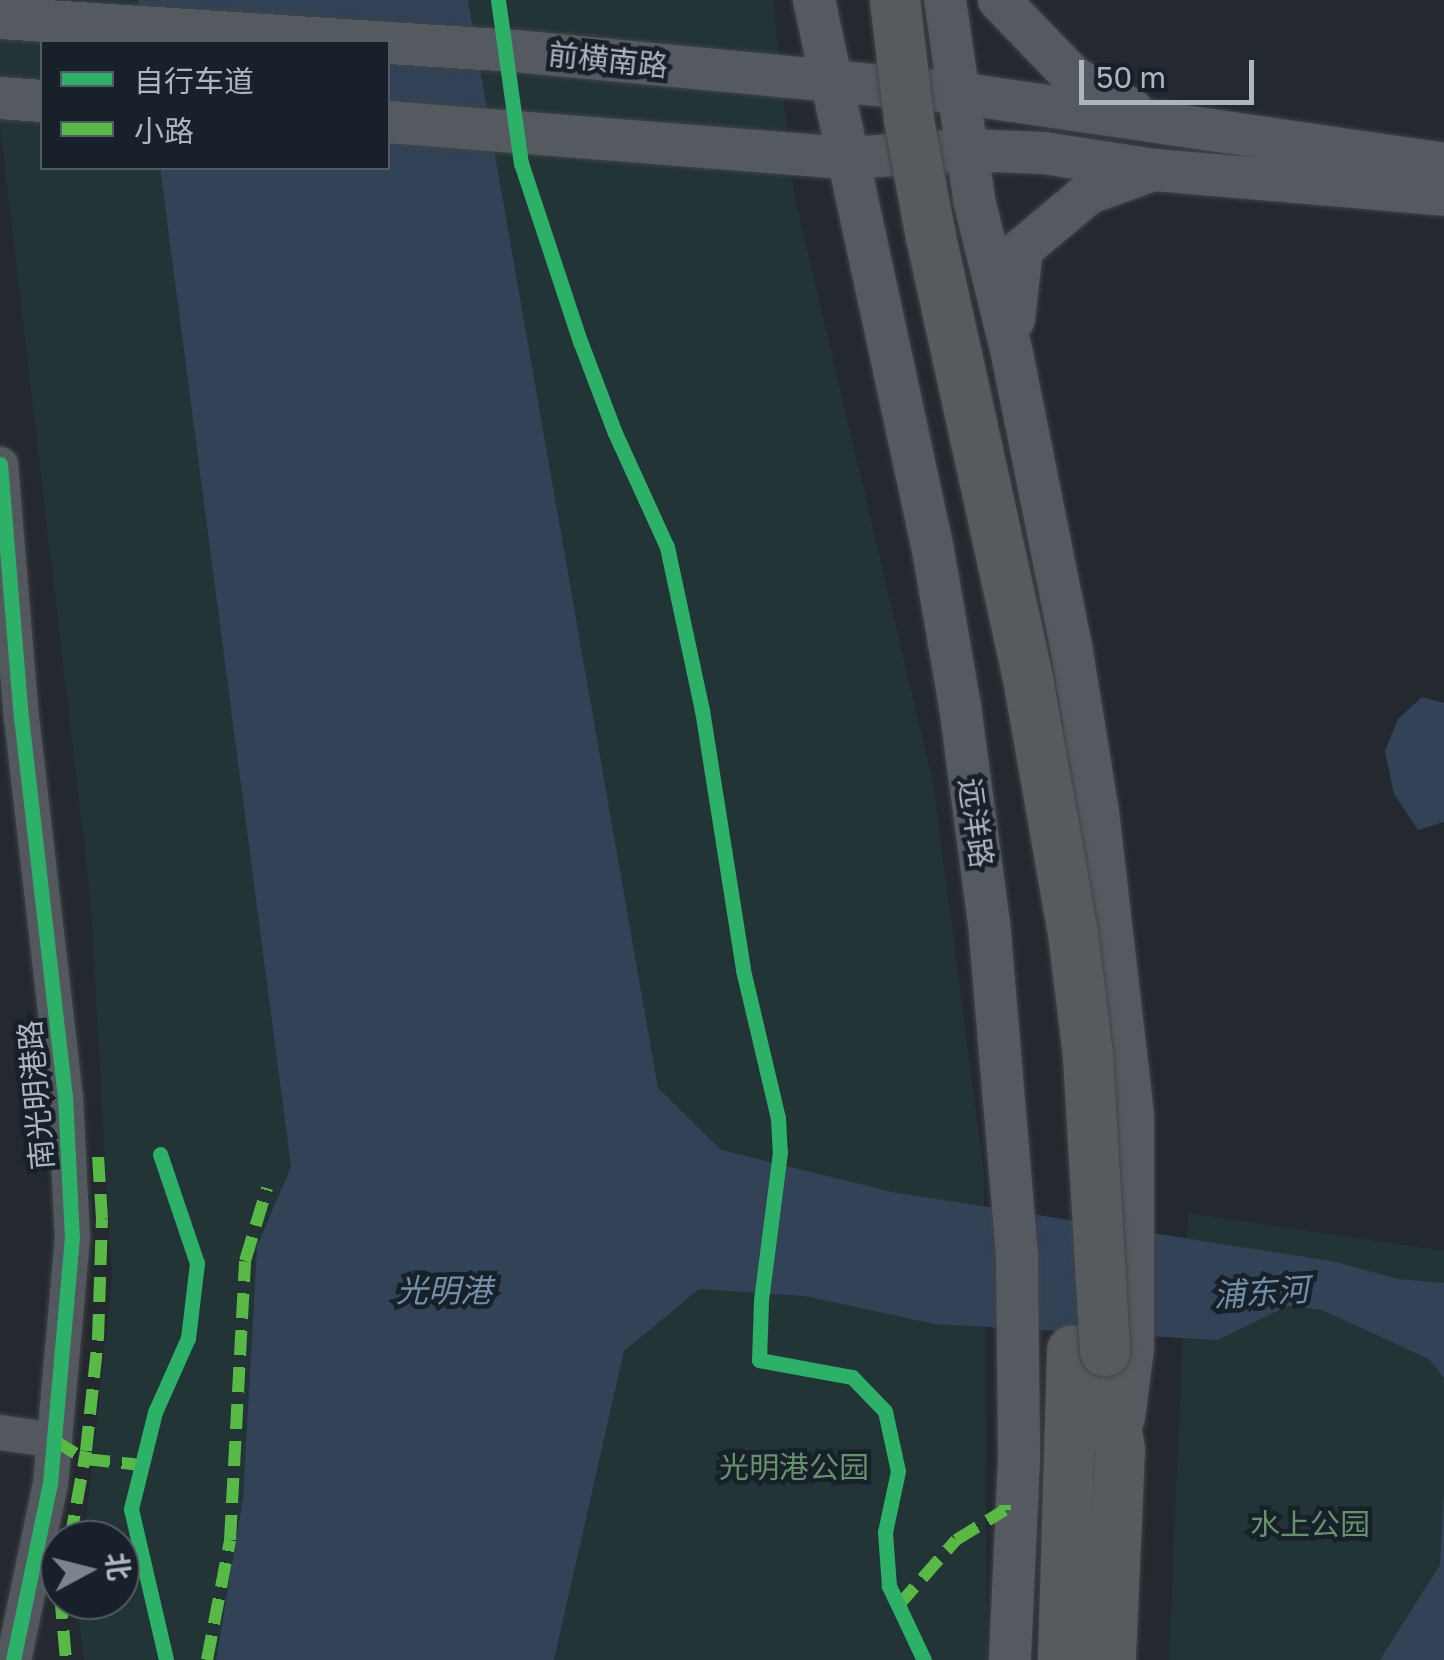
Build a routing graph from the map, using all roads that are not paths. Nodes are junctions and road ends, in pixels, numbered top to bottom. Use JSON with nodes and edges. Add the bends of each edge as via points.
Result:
{"nodes":[{"id":1,"x":814,"y":0,"type":"edge"},
{"id":2,"x":864,"y":0,"type":"edge"},
{"id":3,"x":895,"y":0,"type":"edge"},
{"id":4,"x":944,"y":0,"type":"edge"},
{"id":5,"x":1000,"y":0,"type":"edge"},
{"id":6,"x":0,"y":18,"type":"edge"},
{"id":7,"x":355,"y":40,"type":"edge"},
{"id":8,"x":390,"y":42,"type":"edge"},
{"id":9,"x":831,"y":82,"type":"junction"},
{"id":10,"x":958,"y":93,"type":"junction"},
{"id":11,"x":0,"y":98,"type":"edge"},
{"id":12,"x":40,"y":101,"type":"edge"},
{"id":13,"x":390,"y":122,"type":"edge"},
{"id":14,"x":1154,"y":122,"type":"junction"},
{"id":15,"x":966,"y":150,"type":"junction"},
{"id":16,"x":849,"y":158,"type":"junction"},
{"id":17,"x":1444,"y":164,"type":"edge"},
{"id":18,"x":1155,"y":170,"type":"junction"},
{"id":19,"x":1444,"y":195,"type":"edge"},
{"id":20,"x":1011,"y":349,"type":"junction"},
{"id":21,"x":0,"y":464,"type":"edge"},
{"id":22,"x":1103,"y":1350,"type":"junction"},
{"id":23,"x":0,"y":1432,"type":"edge"},
{"id":24,"x":54,"y":1440,"type":"junction"},
{"id":25,"x":14,"y":1660,"type":"edge"},
{"id":26,"x":1010,"y":1660,"type":"edge"},
{"id":27,"x":1063,"y":1660,"type":"edge"},
{"id":28,"x":1111,"y":1660,"type":"edge"}],
"edges":[{"from":1,"to":9,"type":"main road","name":"远洋路"},
{"from":2,"to":22,"type":"highway","via":[[892,192],[1000,693],[1042,932],[1067,1183]]},
{"from":3,"to":22,"type":"highway","bridge":true,"via":[[931,237],[1029,684],[1067,896],[1088,1055]]},
{"from":4,"to":10,"type":"main road"},
{"from":5,"to":14,"type":"main road","name":"前横南路","via":[[1073,77]]},
{"from":6,"to":7,"type":"main road","name":"前横南路"},
{"from":8,"to":9,"type":"main road","name":"前横南路"},
{"from":9,"to":10,"type":"main road","name":"前横南路"},
{"from":9,"to":16,"type":"main road","name":"远洋路"},
{"from":10,"to":14,"type":"main road","name":"前横南路"},
{"from":10,"to":15,"type":"main road"},
{"from":11,"to":12,"type":"main road"},
{"from":13,"to":16,"type":"main road"},
{"from":14,"to":17,"type":"main road","name":"前横南路"},
{"from":15,"to":16,"type":"main road"},
{"from":15,"to":18,"type":"main road","via":[[1044,153]]},
{"from":15,"to":20,"type":"main road"},
{"from":16,"to":26,"type":"main road","name":"远洋路","via":[[933,550],[989,922],[1013,1185],[1019,1343]]},
{"from":18,"to":19,"type":"main road"},
{"from":18,"to":20,"type":"main road","via":[[1089,193],[1022,249]]},
{"from":20,"to":22,"type":"main road","via":[[1072,652],[1128,1065],[1136,1189]]},
{"from":21,"to":24,"type":"street","name":"南光明港路","via":[[68,1132],[72,1236]]},
{"from":22,"to":27,"type":"highway"},
{"from":22,"to":28,"type":"highway","via":[[1120,1450]]},
{"from":23,"to":24,"type":"street"},
{"from":24,"to":25,"type":"street","name":"南光明港路"}]}
